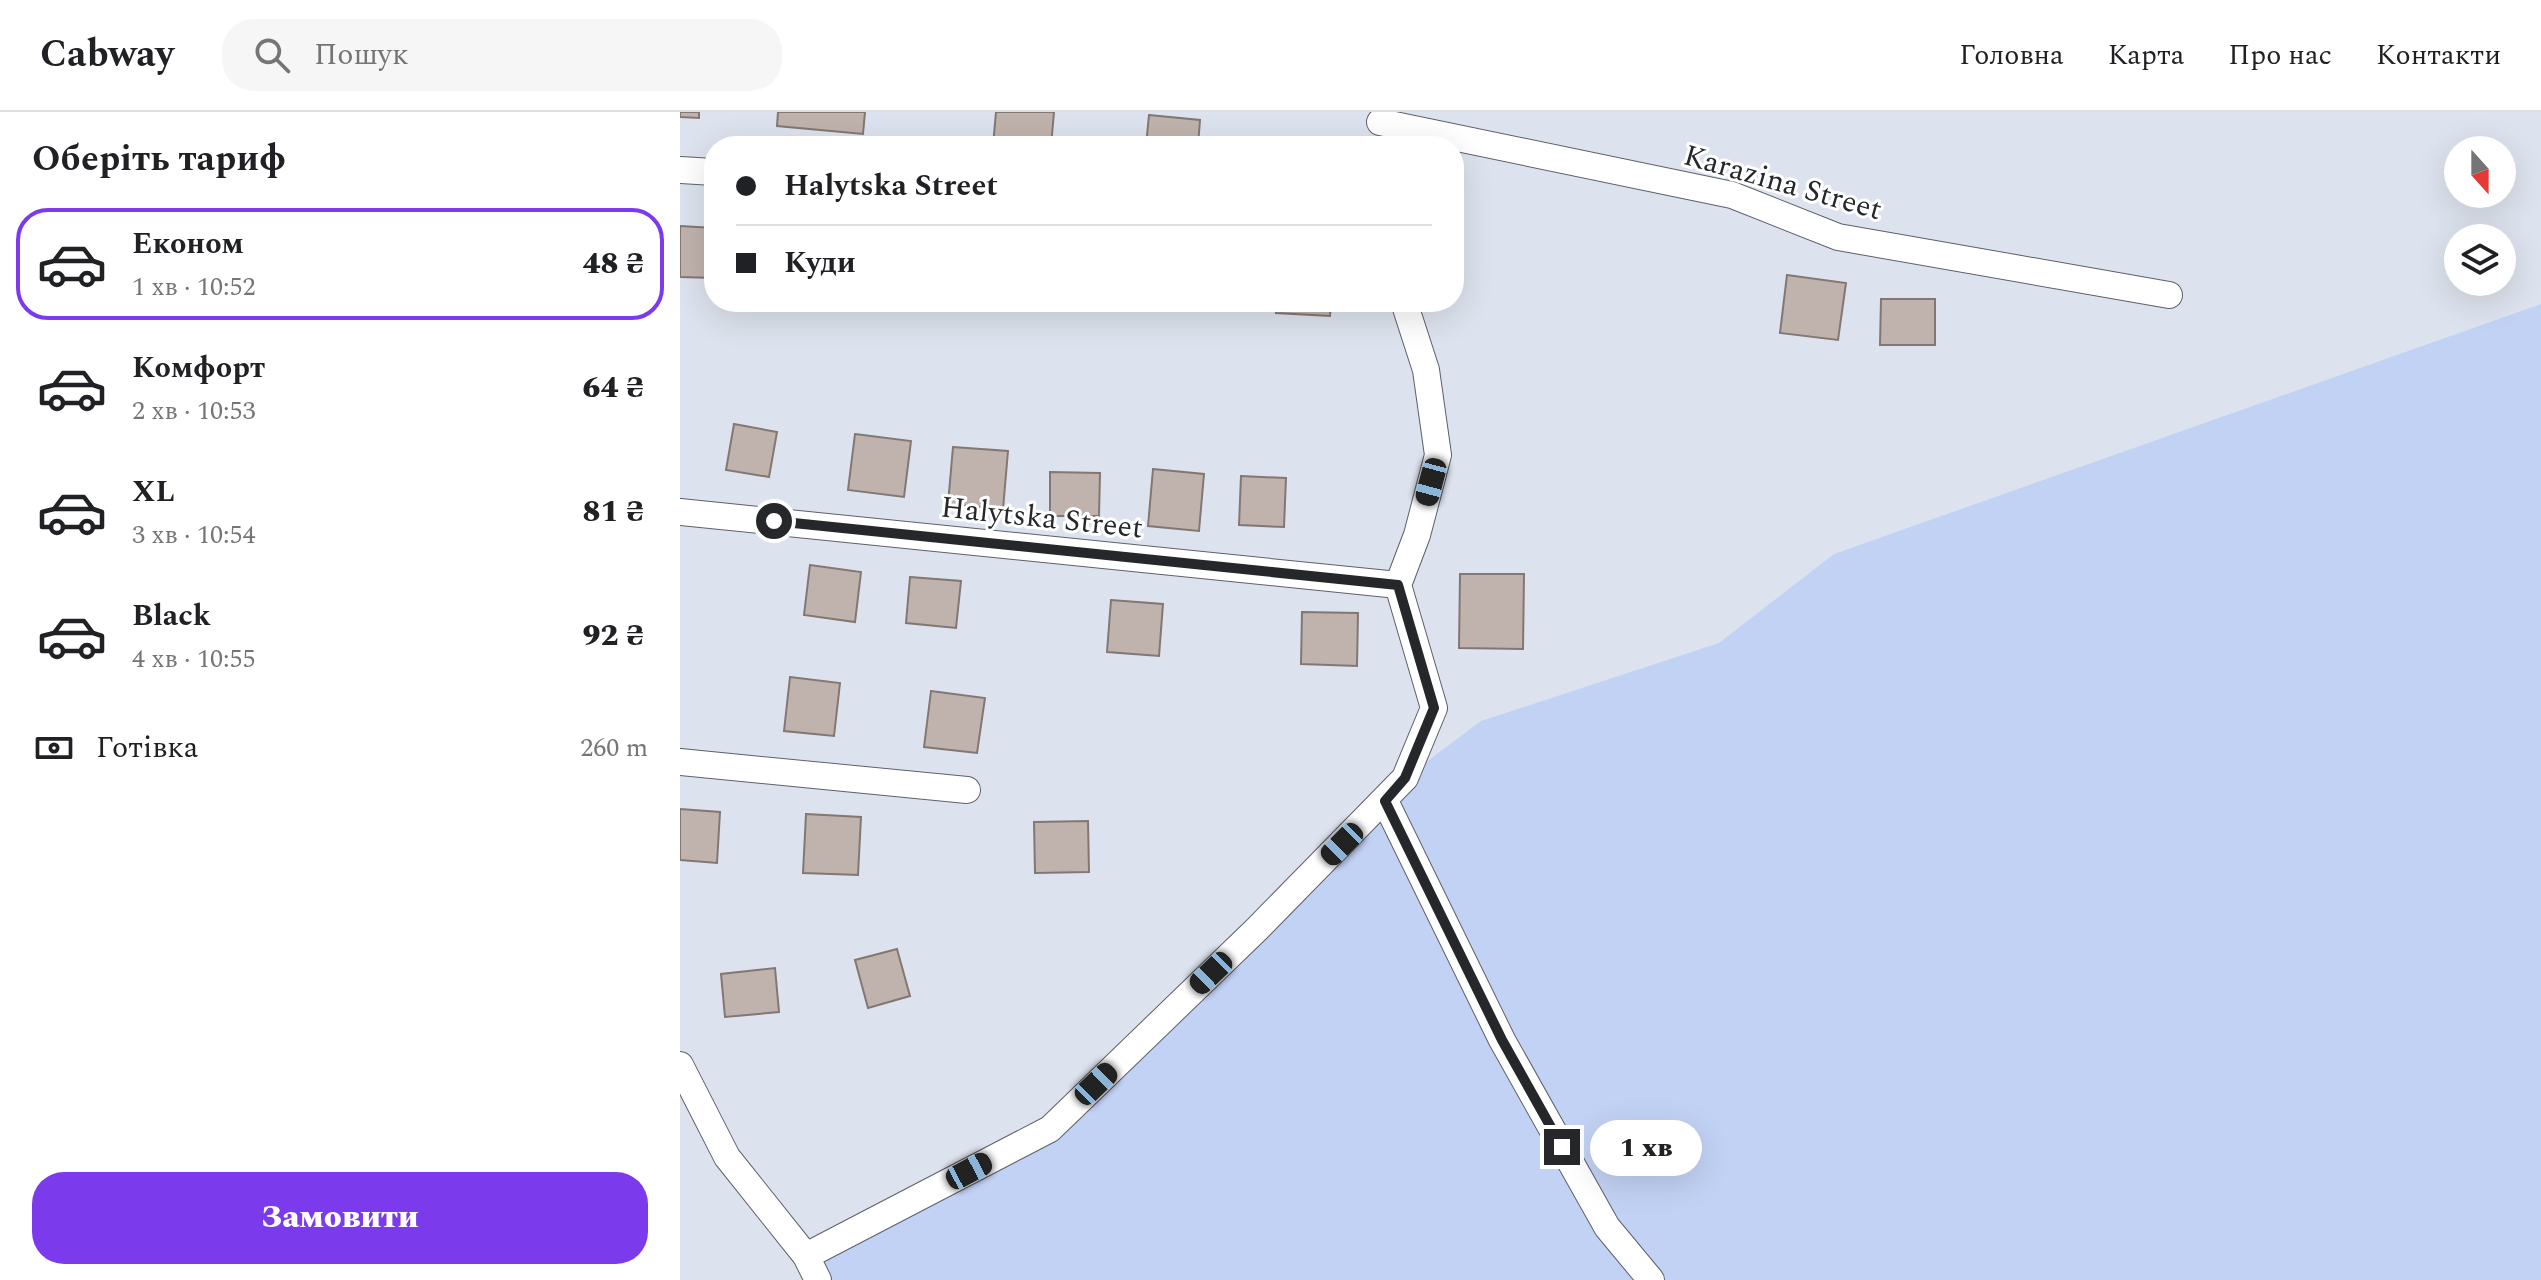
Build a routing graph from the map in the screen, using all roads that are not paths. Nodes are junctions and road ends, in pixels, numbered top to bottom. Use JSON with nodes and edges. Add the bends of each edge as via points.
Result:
{"nodes":[{"id":1,"x":1380,"y":127,"type":"edge"},
{"id":2,"x":1427,"y":136,"type":"edge"},
{"id":3,"x":1464,"y":143,"type":"edge"},
{"id":4,"x":680,"y":170,"type":"edge"},
{"id":5,"x":704,"y":171,"type":"edge"},
{"id":6,"x":2169,"y":295,"type":"dead end"},
{"id":7,"x":1407,"y":312,"type":"edge"},
{"id":8,"x":680,"y":512,"type":"edge"},
{"id":9,"x":1398,"y":585,"type":"junction"},
{"id":10,"x":680,"y":762,"type":"edge"},
{"id":11,"x":967,"y":790,"type":"dead end"},
{"id":12,"x":1385,"y":801,"type":"junction"},
{"id":13,"x":680,"y":1065,"type":"edge"},
{"id":14,"x":806,"y":1256,"type":"junction"},
{"id":15,"x":818,"y":1280,"type":"edge"},
{"id":16,"x":1651,"y":1280,"type":"edge"}],
"edges":[{"from":1,"to":2,"type":"street","name":"Karazina Street"},
{"from":3,"to":6,"type":"street","name":"Karazina Street","via":[[1732,195],[1838,237]]},
{"from":4,"to":5,"type":"street"},
{"from":7,"to":9,"type":"street","via":[[1426,370],[1438,455]]},
{"from":8,"to":9,"type":"street","name":"Halytska Street"},
{"from":9,"to":12,"type":"street","via":[[1434,708],[1405,778]]},
{"from":10,"to":11,"type":"street"},
{"from":12,"to":14,"type":"street","via":[[1050,1129]]},
{"from":12,"to":16,"type":"street","via":[[1502,1040],[1607,1227]]},
{"from":13,"to":14,"type":"street","via":[[727,1157]]},
{"from":14,"to":15,"type":"street"}]}
